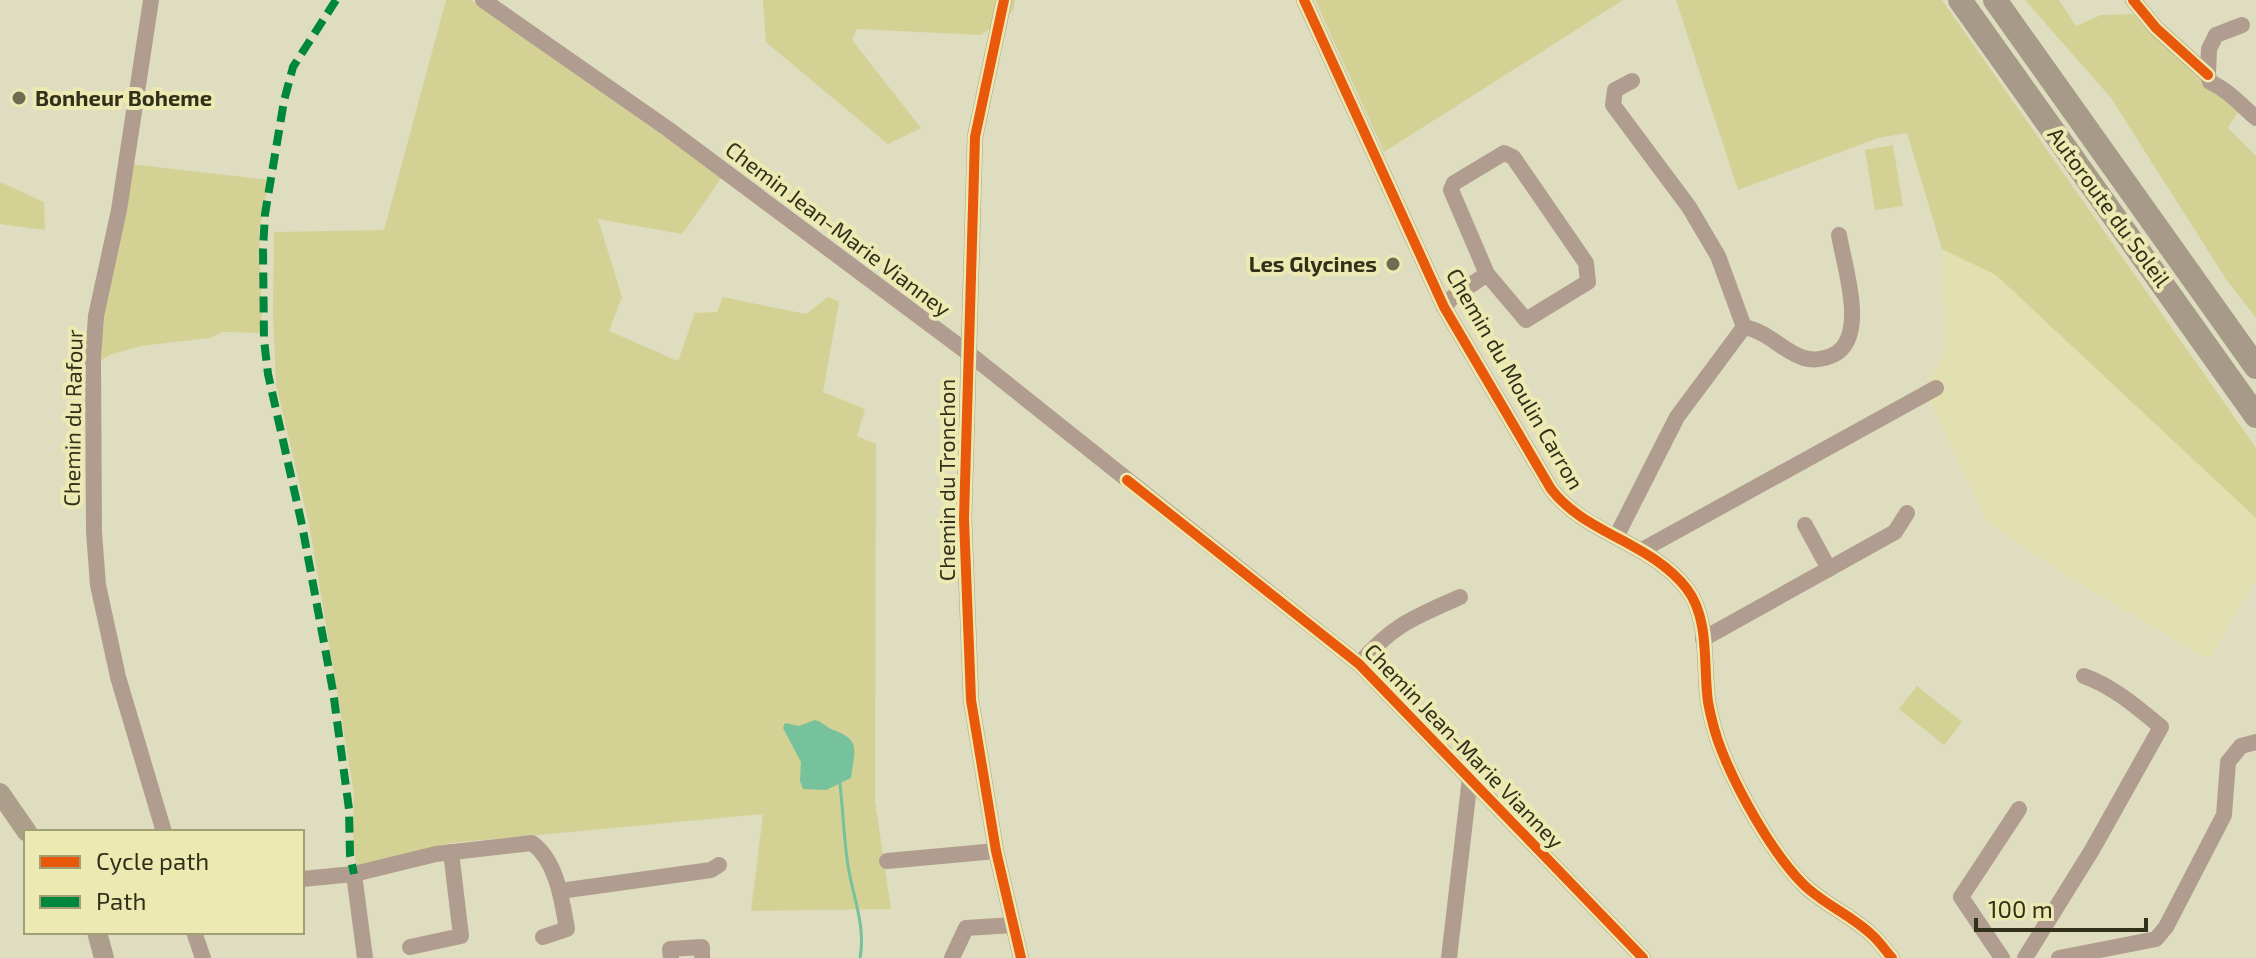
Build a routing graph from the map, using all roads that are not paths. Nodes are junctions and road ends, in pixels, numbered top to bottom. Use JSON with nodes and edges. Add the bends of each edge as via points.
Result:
{"nodes":[{"id":1,"x":151,"y":0,"type":"edge"},
{"id":2,"x":483,"y":0,"type":"edge"},
{"id":3,"x":1004,"y":0,"type":"edge"},
{"id":4,"x":1304,"y":0,"type":"edge"},
{"id":5,"x":1960,"y":0,"type":"edge"},
{"id":6,"x":1995,"y":0,"type":"edge"},
{"id":7,"x":2133,"y":0,"type":"edge"},
{"id":8,"x":2242,"y":25,"type":"dead end"},
{"id":9,"x":2208,"y":75,"type":"junction"},
{"id":10,"x":1632,"y":81,"type":"dead end"},
{"id":11,"x":2256,"y":118,"type":"edge"},
{"id":12,"x":1839,"y":235,"type":"dead end"},
{"id":13,"x":1487,"y":274,"type":"junction"},
{"id":14,"x":1444,"y":307,"type":"junction"},
{"id":15,"x":1744,"y":327,"type":"junction"},
{"id":16,"x":967,"y":352,"type":"junction"},
{"id":17,"x":2256,"y":367,"type":"edge"},
{"id":18,"x":1936,"y":388,"type":"dead end"},
{"id":19,"x":2256,"y":416,"type":"edge"},
{"id":20,"x":1907,"y":513,"type":"dead end"},
{"id":21,"x":1805,"y":525,"type":"dead end"},
{"id":22,"x":1617,"y":535,"type":"junction"},
{"id":23,"x":1642,"y":550,"type":"junction"},
{"id":24,"x":1829,"y":569,"type":"junction"},
{"id":25,"x":1460,"y":597,"type":"dead end"},
{"id":26,"x":1703,"y":639,"type":"junction"},
{"id":27,"x":1359,"y":664,"type":"junction"},
{"id":28,"x":2084,"y":676,"type":"dead end"},
{"id":29,"x":2256,"y":742,"type":"edge"},
{"id":30,"x":1470,"y":778,"type":"junction"},
{"id":31,"x":0,"y":793,"type":"edge"},
{"id":32,"x":2019,"y":809,"type":"dead end"},
{"id":33,"x":26,"y":830,"type":"edge"},
{"id":34,"x":163,"y":830,"type":"edge"},
{"id":35,"x":996,"y":851,"type":"junction"},
{"id":36,"x":451,"y":852,"type":"junction"},
{"id":37,"x":887,"y":861,"type":"dead end"},
{"id":38,"x":719,"y":865,"type":"dead end"},
{"id":39,"x":354,"y":874,"type":"junction"},
{"id":40,"x":304,"y":879,"type":"edge"},
{"id":41,"x":560,"y":891,"type":"junction"},
{"id":42,"x":1013,"y":925,"type":"junction"},
{"id":43,"x":1613,"y":930,"type":"junction"},
{"id":44,"x":98,"y":934,"type":"edge"},
{"id":45,"x":195,"y":934,"type":"edge"},
{"id":46,"x":543,"y":937,"type":"dead end"},
{"id":47,"x":410,"y":947,"type":"dead end"},
{"id":48,"x":104,"y":958,"type":"edge"},
{"id":49,"x":203,"y":958,"type":"edge"},
{"id":50,"x":365,"y":958,"type":"edge"},
{"id":51,"x":671,"y":958,"type":"edge"},
{"id":52,"x":702,"y":958,"type":"edge"},
{"id":53,"x":952,"y":958,"type":"edge"},
{"id":54,"x":1021,"y":958,"type":"edge"},
{"id":55,"x":1449,"y":958,"type":"edge"},
{"id":56,"x":1631,"y":958,"type":"edge"},
{"id":57,"x":1643,"y":958,"type":"edge"},
{"id":58,"x":1892,"y":958,"type":"edge"},
{"id":59,"x":2002,"y":958,"type":"edge"},
{"id":60,"x":2025,"y":958,"type":"edge"},
{"id":61,"x":2059,"y":958,"type":"edge"}],
"edges":[{"from":1,"to":34,"type":"street","name":"Chemin du Rafour","via":[[119,210],[96,316],[94,532],[98,585],[118,677]]},
{"from":2,"to":16,"type":"street","name":"Chemin Jean-Marie Vianney","via":[[668,129]]},
{"from":3,"to":16,"type":"street","name":"Chemin du Tronchon","via":[[975,137]]},
{"from":4,"to":14,"type":"street","name":"Chemin du Moulin Carron"},
{"from":5,"to":19,"type":"highway","name":"Autoroute du Soleil"},
{"from":6,"to":17,"type":"highway","name":"Autoroute du Soleil"},
{"from":7,"to":9,"type":"street"},
{"from":8,"to":9,"type":"street","via":[[2216,35],[2209,49]]},
{"from":9,"to":11,"type":"street"},
{"from":10,"to":15,"type":"street","via":[[1615,90],[1613,105],[1689,207],[1718,256]]},
{"from":12,"to":15,"type":"street","via":[[1853,318],[1852,335],[1841,351],[1823,360],[1802,358],[1761,330]]},
{"from":13,"to":13,"type":"street","via":[[1526,320],[1588,282],[1586,263],[1513,157],[1504,153],[1454,183],[1451,190]]},
{"from":13,"to":14,"type":"street"},
{"from":14,"to":22,"type":"street","name":"Chemin du Moulin Carron","via":[[1556,496],[1574,513]]},
{"from":15,"to":22,"type":"street","via":[[1677,417]]},
{"from":16,"to":27,"type":"street","name":"Chemin Jean-Marie Vianney"},
{"from":16,"to":35,"type":"street","name":"Chemin du Tronchon","via":[[964,519],[971,700]]},
{"from":18,"to":23,"type":"street"},
{"from":20,"to":24,"type":"street","via":[[1895,532]]},
{"from":21,"to":24,"type":"street"},
{"from":22,"to":23,"type":"street","name":"Chemin du Moulin Carron"},
{"from":23,"to":26,"type":"street","name":"Chemin du Moulin Carron","via":[[1688,591]]},
{"from":24,"to":26,"type":"street"},
{"from":25,"to":27,"type":"street","via":[[1409,619],[1383,637]]},
{"from":26,"to":58,"type":"street","name":"Chemin du Moulin Carron","via":[[1713,727],[1775,850],[1805,886],[1872,935]]},
{"from":27,"to":30,"type":"street","name":"Chemin Jean-Marie Vianney"},
{"from":28,"to":60,"type":"street","via":[[2126,698],[2161,727]]},
{"from":29,"to":61,"type":"street","via":[[2241,746],[2228,762],[2224,815],[2156,939]]},
{"from":30,"to":43,"type":"street","name":"Chemin Jean-Marie Vianney"},
{"from":30,"to":55,"type":"street"},
{"from":31,"to":33,"type":"main road"},
{"from":32,"to":59,"type":"street","via":[[1961,897]]},
{"from":35,"to":37,"type":"street"},
{"from":35,"to":42,"type":"street","name":"Chemin du Tronchon"},
{"from":36,"to":39,"type":"street"},
{"from":36,"to":41,"type":"street","via":[[532,843],[541,849]]},
{"from":36,"to":47,"type":"street","via":[[461,936]]},
{"from":38,"to":41,"type":"street"},
{"from":39,"to":40,"type":"street"},
{"from":39,"to":50,"type":"street"},
{"from":41,"to":46,"type":"street","via":[[567,929]]},
{"from":42,"to":53,"type":"street","via":[[966,928]]},
{"from":42,"to":54,"type":"street","name":"Chemin du Tronchon"},
{"from":43,"to":56,"type":"street","name":"Chemin Jean-Marie Vianney"},
{"from":43,"to":57,"type":"street","name":"Chemin Jean-Marie Vianney"},
{"from":44,"to":48,"type":"main road"},
{"from":45,"to":49,"type":"street"},
{"from":51,"to":52,"type":"street","via":[[670,949],[702,947]]}]}
